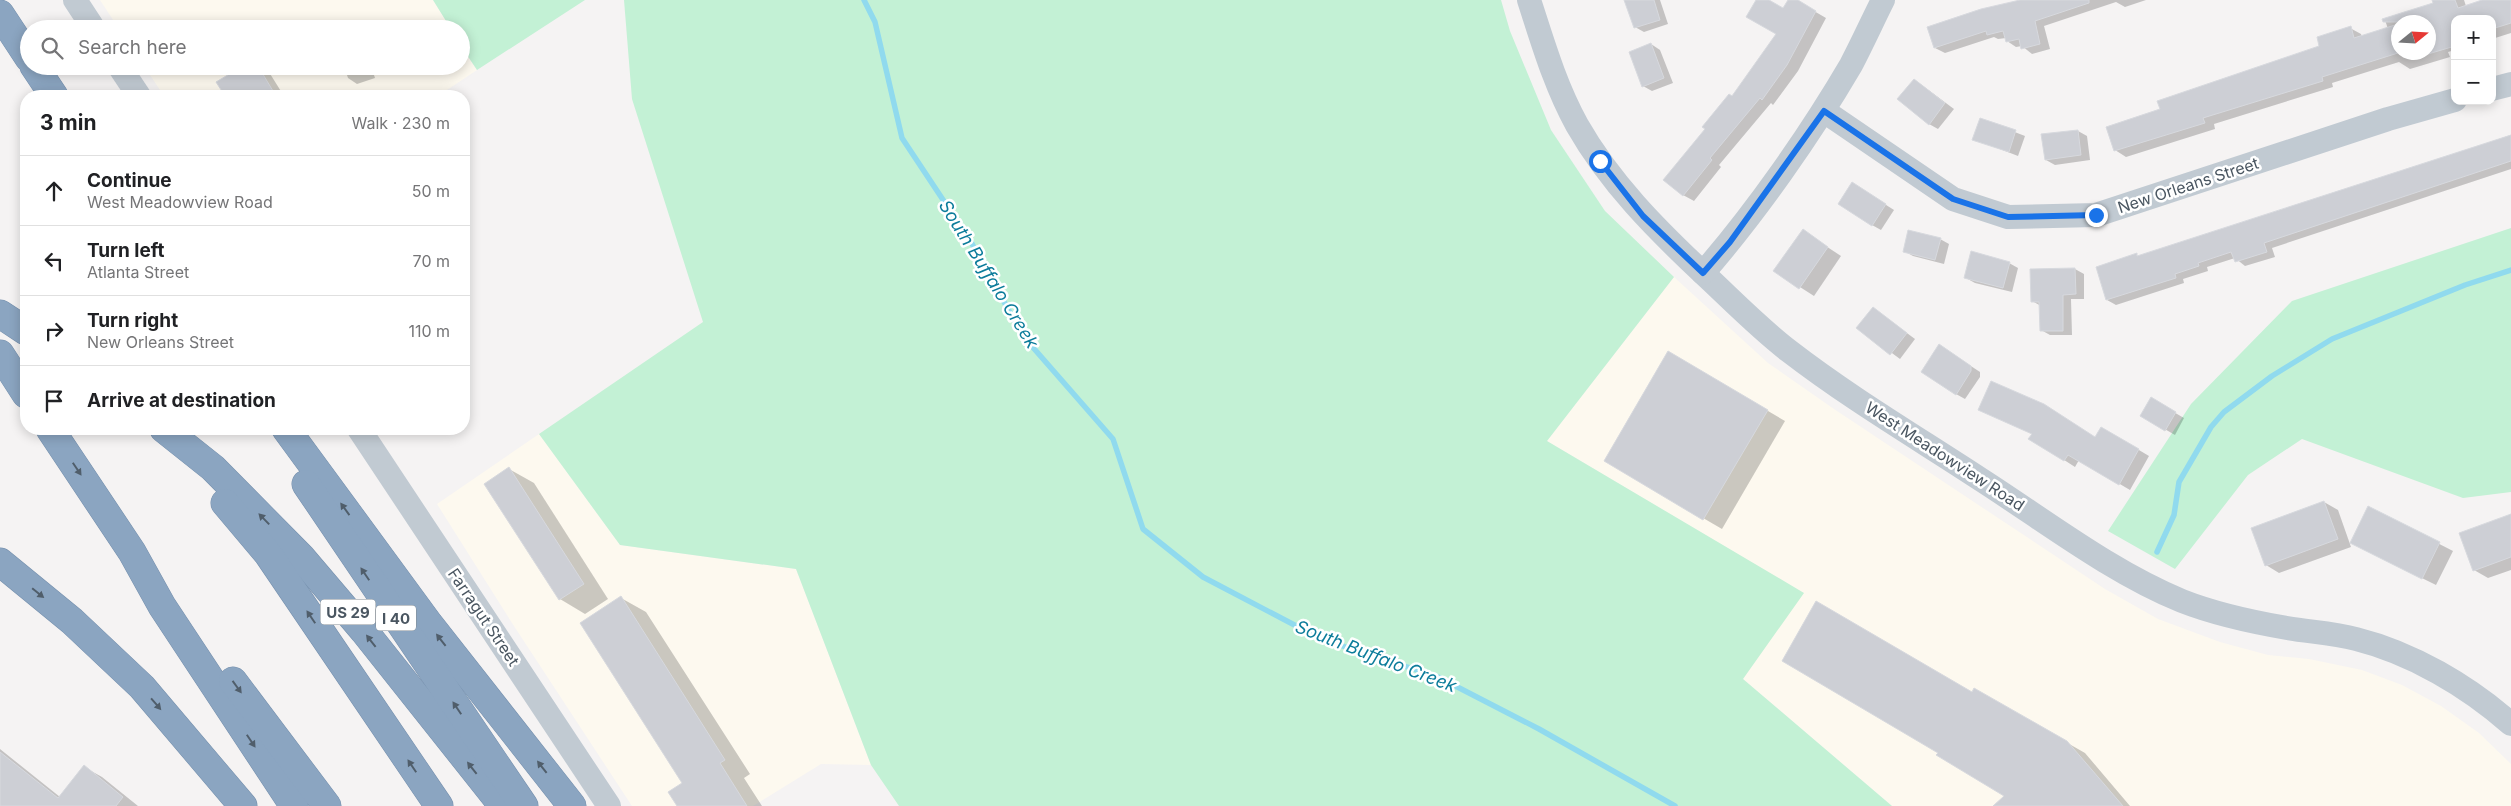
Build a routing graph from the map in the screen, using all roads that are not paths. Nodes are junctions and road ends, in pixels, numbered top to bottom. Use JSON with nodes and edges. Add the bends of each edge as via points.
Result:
{"nodes":[{"id":1,"x":75,"y":0,"type":"edge"},
{"id":2,"x":1529,"y":0,"type":"edge"},
{"id":3,"x":1883,"y":0,"type":"edge"},
{"id":4,"x":0,"y":14,"type":"edge"},
{"id":5,"x":88,"y":20,"type":"edge"},
{"id":6,"x":20,"y":44,"type":"edge"},
{"id":7,"x":40,"y":75,"type":"edge"},
{"id":8,"x":125,"y":75,"type":"edge"},
{"id":9,"x":2511,"y":84,"type":"edge"},
{"id":10,"x":2496,"y":89,"type":"edge"},
{"id":11,"x":50,"y":90,"type":"edge"},
{"id":12,"x":135,"y":90,"type":"edge"},
{"id":13,"x":2451,"y":101,"type":"edge"},
{"id":14,"x":1824,"y":111,"type":"junction"},
{"id":15,"x":1703,"y":273,"type":"junction"},
{"id":16,"x":0,"y":314,"type":"edge"},
{"id":17,"x":20,"y":327,"type":"edge"},
{"id":18,"x":0,"y":354,"type":"edge"},
{"id":19,"x":20,"y":385,"type":"edge"},
{"id":20,"x":54,"y":435,"type":"edge"},
{"id":21,"x":170,"y":435,"type":"edge"},
{"id":22,"x":172,"y":435,"type":"edge"},
{"id":23,"x":275,"y":435,"type":"edge"},
{"id":24,"x":290,"y":435,"type":"edge"},
{"id":25,"x":363,"y":435,"type":"edge"},
{"id":26,"x":132,"y":552,"type":"junction"},
{"id":27,"x":0,"y":562,"type":"edge"},
{"id":28,"x":2511,"y":724,"type":"edge"},
{"id":29,"x":243,"y":806,"type":"edge"},
{"id":30,"x":294,"y":806,"type":"edge"},
{"id":31,"x":327,"y":806,"type":"edge"},
{"id":32,"x":440,"y":806,"type":"edge"},
{"id":33,"x":503,"y":806,"type":"edge"},
{"id":34,"x":524,"y":806,"type":"edge"},
{"id":35,"x":572,"y":806,"type":"edge"},
{"id":36,"x":609,"y":806,"type":"edge"}],
"edges":[{"from":1,"to":5,"type":"street"},
{"from":2,"to":15,"type":"street","name":"West Meadowview Road","via":[[1552,73],[1595,154],[1643,216]]},
{"from":3,"to":14,"type":"street"},
{"from":4,"to":6,"type":"highway"},
{"from":7,"to":11,"type":"highway"},
{"from":8,"to":12,"type":"street"},
{"from":9,"to":10,"type":"street"},
{"from":13,"to":14,"type":"street","name":"New Orleans Street","via":[[2096,215],[2008,217],[1953,199]]},
{"from":14,"to":15,"type":"street","via":[[1730,242]]},
{"from":15,"to":28,"type":"street","name":"West Meadowview Road","via":[[1787,350],[1831,382],[2118,567],[2182,601],[2286,628],[2356,639],[2405,656],[2482,700]]},
{"from":16,"to":17,"type":"highway"},
{"from":18,"to":19,"type":"highway"},
{"from":20,"to":26,"type":"highway","one_way":true},
{"from":32,"to":21,"type":"highway","one_way":true,"via":[[268,554],[203,479]]},
{"from":33,"to":22,"type":"highway","number":"US 29","one_way":true,"via":[[301,557],[214,468]]},
{"from":34,"to":23,"type":"highway","number":"I 40","one_way":true},
{"from":35,"to":24,"type":"highway","one_way":true,"via":[[429,624]]},
{"from":25,"to":36,"type":"street","name":"Farragut Street"},
{"from":26,"to":30,"type":"highway","one_way":true,"via":[[162,606]]},
{"from":26,"to":31,"type":"highway","one_way":true,"via":[[174,598]]},
{"from":27,"to":29,"type":"highway","one_way":true,"via":[[72,621],[142,687]]}]}
